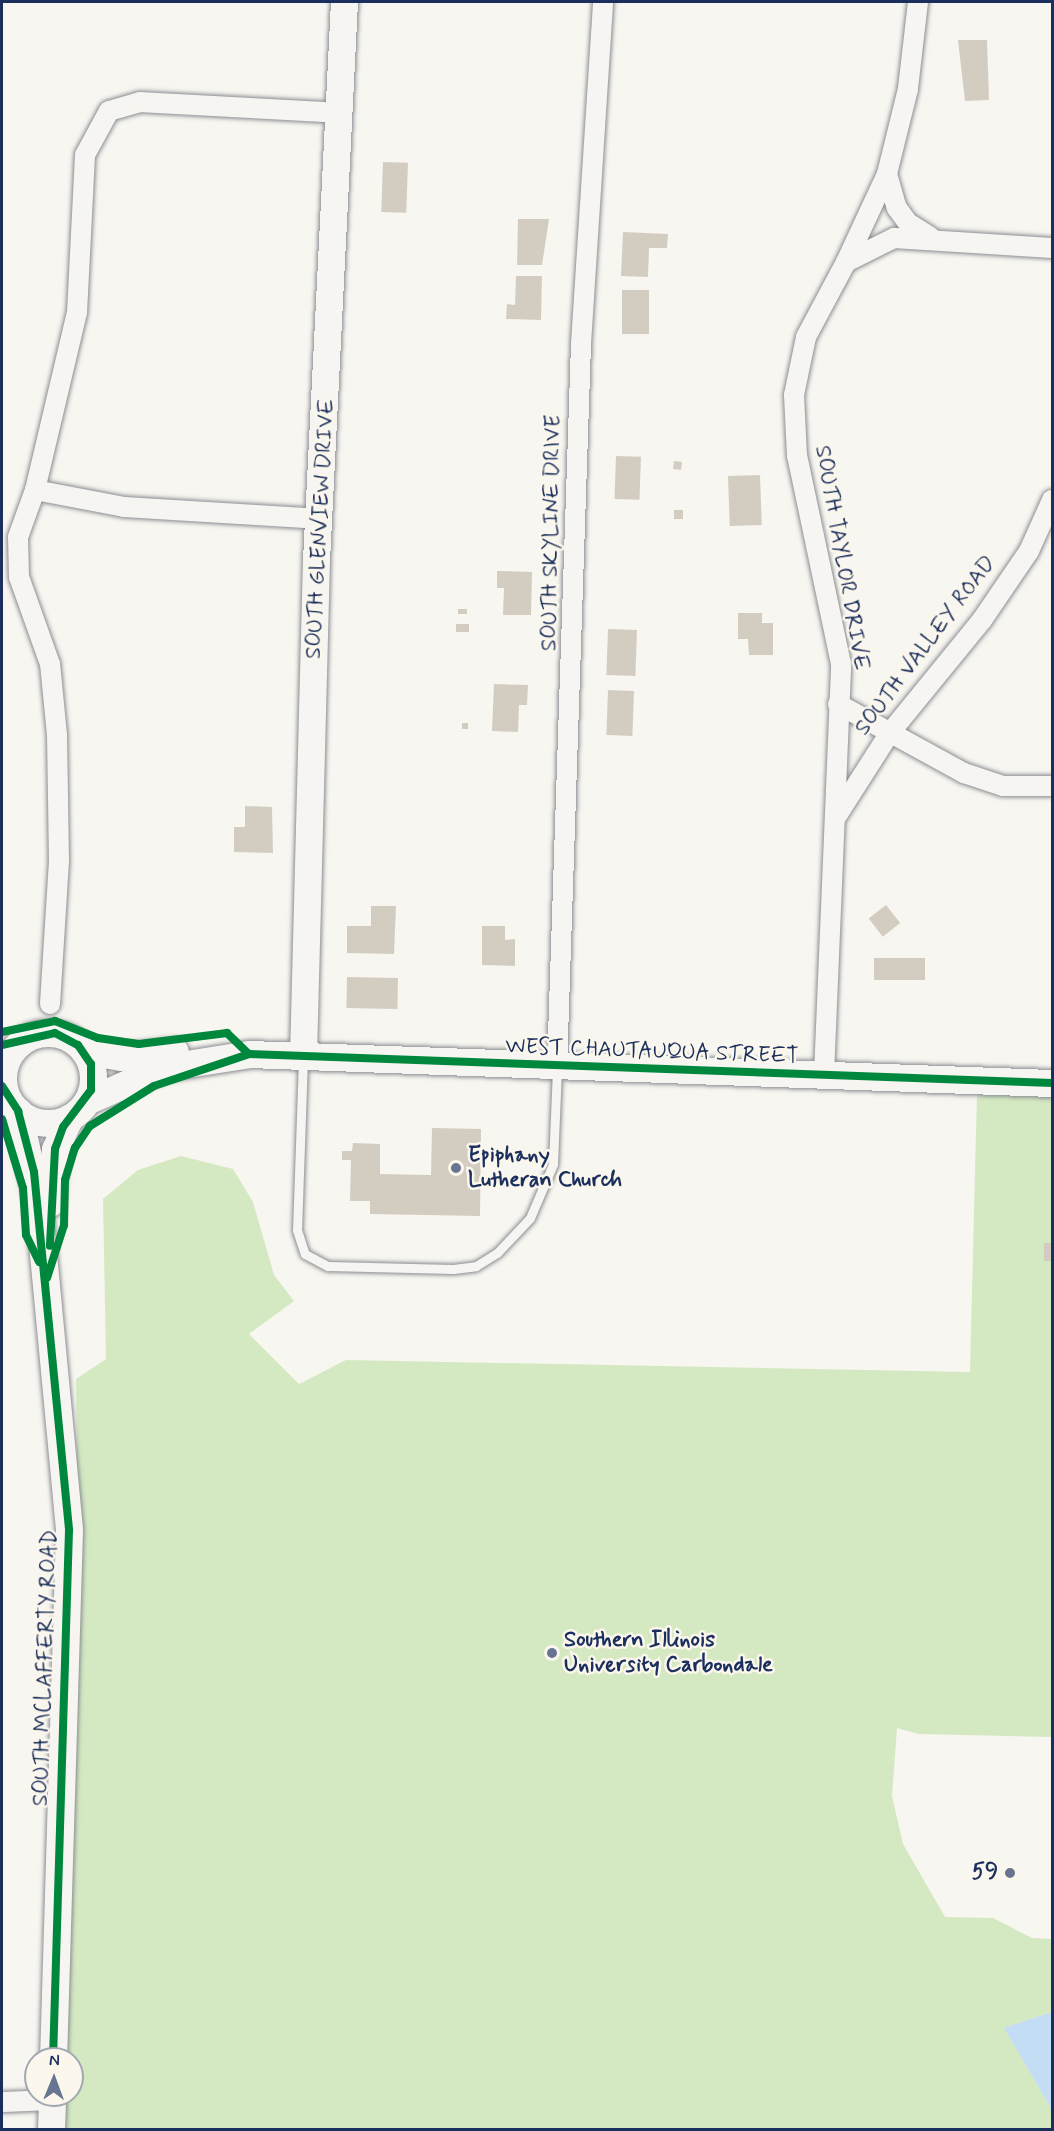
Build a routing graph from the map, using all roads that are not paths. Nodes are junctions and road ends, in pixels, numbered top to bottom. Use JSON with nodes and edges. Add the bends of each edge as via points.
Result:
{"nodes":[{"id":1,"x":344,"y":2,"type":"edge"},
{"id":2,"x":603,"y":2,"type":"edge"},
{"id":3,"x":918,"y":2,"type":"edge"},
{"id":4,"x":342,"y":113,"type":"junction"},
{"id":5,"x":887,"y":174,"type":"junction"},
{"id":6,"x":930,"y":237,"type":"junction"},
{"id":7,"x":1053,"y":248,"type":"edge"},
{"id":8,"x":846,"y":262,"type":"junction"},
{"id":9,"x":35,"y":490,"type":"junction"},
{"id":10,"x":1053,"y":500,"type":"edge"},
{"id":11,"x":318,"y":519,"type":"junction"},
{"id":12,"x":838,"y":704,"type":"junction"},
{"id":13,"x":889,"y":734,"type":"junction"},
{"id":14,"x":1053,"y":786,"type":"edge"},
{"id":15,"x":835,"y":819,"type":"junction"},
{"id":16,"x":50,"y":1004,"type":"dead end"},
{"id":17,"x":11,"y":1043,"type":"edge"},
{"id":18,"x":84,"y":1051,"type":"junction"},
{"id":19,"x":249,"y":1054,"type":"junction"},
{"id":20,"x":303,"y":1056,"type":"junction"},
{"id":21,"x":557,"y":1067,"type":"junction"},
{"id":22,"x":824,"y":1075,"type":"junction"},
{"id":23,"x":1053,"y":1083,"type":"edge"},
{"id":24,"x":8,"y":1095,"type":"edge"},
{"id":25,"x":78,"y":1109,"type":"junction"},
{"id":26,"x":47,"y":1278,"type":"junction"},
{"id":27,"x":53,"y":2047,"type":"edge"},
{"id":28,"x":24,"y":2100,"type":"edge"},
{"id":29,"x":2,"y":2102,"type":"edge"},
{"id":30,"x":52,"y":2107,"type":"edge"},
{"id":31,"x":51,"y":2130,"type":"edge"}],
"edges":[{"from":1,"to":4,"type":"street","name":"SOUTH GLENVIEW DRIVE"},
{"from":2,"to":21,"type":"street","name":"SOUTH SKYLINE DRIVE","via":[[581,344]]},
{"from":3,"to":5,"type":"street","via":[[908,89]]},
{"from":4,"to":9,"type":"street","via":[[140,102],[109,111],[86,154],[77,313]]},
{"from":4,"to":11,"type":"street","name":"SOUTH GLENVIEW DRIVE"},
{"from":5,"to":6,"type":"street","via":[[897,208],[908,223]]},
{"from":5,"to":8,"type":"street","name":"SOUTH TAYLOR DRIVE"},
{"from":6,"to":7,"type":"street"},
{"from":6,"to":8,"type":"street","via":[[894,238]]},
{"from":8,"to":12,"type":"street","name":"SOUTH TAYLOR DRIVE","via":[[806,337],[794,395],[797,456],[841,664]]},
{"from":9,"to":11,"type":"street","via":[[124,507]]},
{"from":9,"to":16,"type":"street","via":[[18,537],[19,577],[50,664],[57,735],[59,861]]},
{"from":10,"to":13,"type":"street","name":"SOUTH VALLEY ROAD","via":[[1029,551],[982,620]]},
{"from":11,"to":20,"type":"street","name":"SOUTH GLENVIEW DRIVE"},
{"from":12,"to":13,"type":"street"},
{"from":12,"to":15,"type":"street","name":"SOUTH TAYLOR DRIVE"},
{"from":13,"to":14,"type":"street","via":[[964,773],[1003,786]]},
{"from":13,"to":15,"type":"street","name":"SOUTH VALLEY ROAD"},
{"from":15,"to":22,"type":"street","name":"SOUTH TAYLOR DRIVE"},
{"from":17,"to":18,"type":"street","name":"WEST CHAUTAUQUA STREET","via":[[55,1034]]},
{"from":17,"to":24,"type":"street","name":"WEST CHAUTAUQUA STREET","via":[[6,1063]]},
{"from":18,"to":19,"type":"street","name":"WEST CHAUTAUQUA STREET","via":[[120,1057],[211,1049]]},
{"from":18,"to":25,"type":"street","via":[[93,1078]]},
{"from":19,"to":20,"type":"street","name":"WEST CHAUTAUQUA STREET"},
{"from":19,"to":25,"type":"street","name":"WEST CHAUTAUQUA STREET","via":[[161,1068]]},
{"from":20,"to":21,"type":"street","name":"WEST CHAUTAUQUA STREET"},
{"from":20,"to":21,"type":"lane","via":[[297,1230],[305,1254],[328,1266],[453,1269],[476,1266],[497,1253],[530,1218],[553,1164]]},
{"from":21,"to":22,"type":"street","name":"WEST CHAUTAUQUA STREET"},
{"from":22,"to":23,"type":"street","name":"WEST CHAUTAUQUA STREET"},
{"from":24,"to":25,"type":"street","name":"WEST CHAUTAUQUA STREET","via":[[44,1123]]},
{"from":24,"to":26,"type":"street","name":"SOUTH MCLAFFERTY ROAD","via":[[34,1172]]},
{"from":25,"to":26,"type":"street","name":"SOUTH MCLAFFERTY ROAD","via":[[53,1159]]},
{"from":26,"to":27,"type":"street","name":"SOUTH MCLAFFERTY ROAD","via":[[69,1530]]},
{"from":28,"to":29,"type":"street"},
{"from":30,"to":31,"type":"street"}]}
